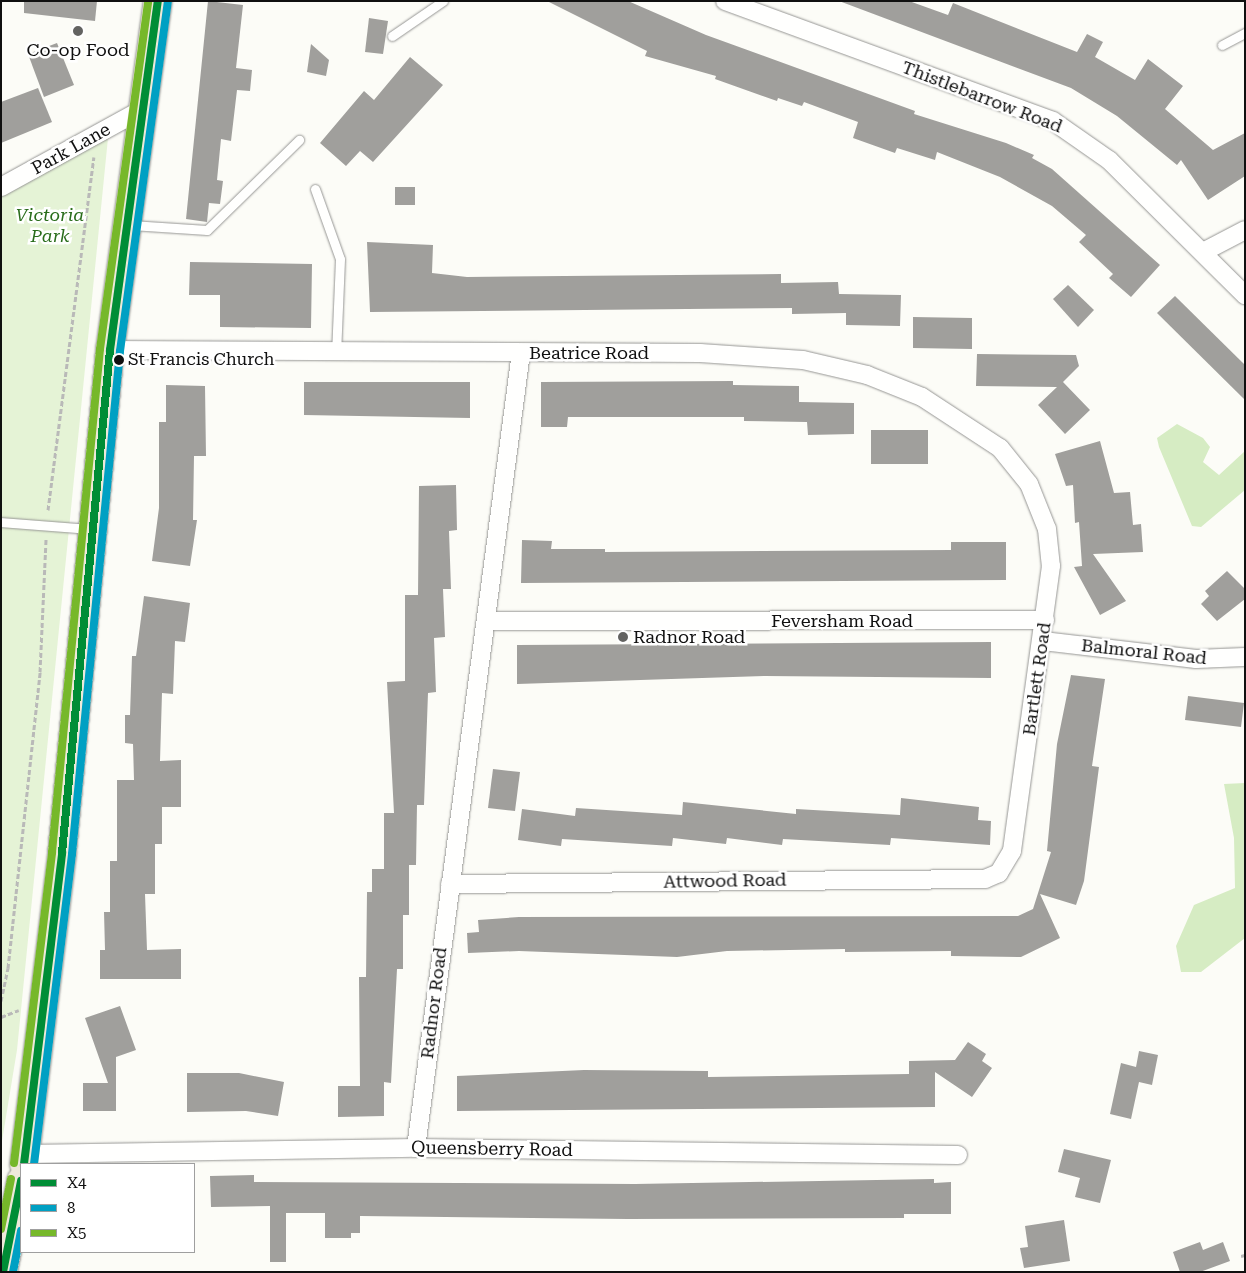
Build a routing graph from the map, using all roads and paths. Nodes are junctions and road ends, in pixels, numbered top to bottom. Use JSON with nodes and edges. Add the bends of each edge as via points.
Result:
{"nodes":[{"id":1,"x":158,"y":1,"type":"edge"},
{"id":2,"x":443,"y":1,"type":"edge"},
{"id":3,"x":725,"y":1,"type":"edge"},
{"id":4,"x":1245,"y":32,"type":"edge"},
{"id":5,"x":392,"y":36,"type":"dead end"},
{"id":6,"x":1222,"y":45,"type":"dead end"},
{"id":7,"x":141,"y":110,"type":"junction"},
{"id":8,"x":107,"y":129,"type":"junction"},
{"id":9,"x":299,"y":140,"type":"dead end"},
{"id":10,"x":1,"y":187,"type":"edge"},
{"id":11,"x":315,"y":189,"type":"dead end"},
{"id":12,"x":125,"y":224,"type":"junction"},
{"id":13,"x":1245,"y":230,"type":"edge"},
{"id":14,"x":1203,"y":252,"type":"junction"},
{"id":15,"x":1245,"y":295,"type":"edge"},
{"id":16,"x":110,"y":350,"type":"junction"},
{"id":17,"x":521,"y":353,"type":"junction"},
{"id":18,"x":336,"y":354,"type":"junction"},
{"id":19,"x":1028,"y":484,"type":"joint"},
{"id":20,"x":1,"y":522,"type":"edge"},
{"id":21,"x":46,"y":526,"type":"junction"},
{"id":22,"x":92,"y":529,"type":"junction"},
{"id":23,"x":1045,"y":620,"type":"junction"},
{"id":24,"x":488,"y":621,"type":"junction"},
{"id":25,"x":1043,"y":641,"type":"junction"},
{"id":26,"x":1245,"y":657,"type":"edge"},
{"id":27,"x":999,"y":873,"type":"joint"},
{"id":28,"x":450,"y":884,"type":"junction"},
{"id":29,"x":1,"y":1001,"type":"edge"},
{"id":30,"x":416,"y":1148,"type":"junction"},
{"id":31,"x":958,"y":1154,"type":"dead end"},
{"id":32,"x":25,"y":1159,"type":"edge"},
{"id":33,"x":20,"y":1186,"type":"edge"},
{"id":34,"x":4,"y":1272,"type":"edge"}],
"edges":[{"from":1,"to":7,"type":"main road"},
{"from":2,"to":5,"type":"lane"},
{"from":3,"to":14,"type":"street","name":"Thistlebarrow Road","via":[[1053,121],[1109,160]]},
{"from":4,"to":6,"type":"lane"},
{"from":7,"to":8,"type":"street","name":"Park Lane"},
{"from":7,"to":12,"type":"main road"},
{"from":8,"to":10,"type":"street","name":"Park Lane"},
{"from":8,"to":21,"type":"path","via":[[94,153]]},
{"from":9,"to":12,"type":"lane","via":[[207,230]]},
{"from":11,"to":18,"type":"lane","via":[[340,259]]},
{"from":12,"to":16,"type":"main road"},
{"from":13,"to":14,"type":"street"},
{"from":14,"to":15,"type":"street","name":"Thistlebarrow Road"},
{"from":16,"to":18,"type":"street","name":"Beatrice Road"},
{"from":16,"to":22,"type":"main road"},
{"from":17,"to":18,"type":"street","name":"Beatrice Road"},
{"from":17,"to":19,"type":"street","name":"Beatrice Road","via":[[755,354],[841,368],[897,385],[952,414],[1000,448]]},
{"from":17,"to":24,"type":"street","name":"Radnor Road"},
{"from":19,"to":23,"type":"street","name":"Bartlett Road","via":[[1047,529],[1051,552]]},
{"from":20,"to":21,"type":"lane"},
{"from":21,"to":22,"type":"lane"},
{"from":21,"to":29,"type":"path","via":[[40,672],[8,968]]},
{"from":22,"to":32,"type":"main road","via":[[65,825]]},
{"from":23,"to":24,"type":"street","name":"Feversham Road"},
{"from":23,"to":25,"type":"street","name":"Bartlett Road"},
{"from":24,"to":28,"type":"street","name":"Radnor Road"},
{"from":25,"to":26,"type":"street","name":"Balmoral Road","via":[[1196,659]]},
{"from":25,"to":27,"type":"street","name":"Bartlett Road","via":[[1012,851]]},
{"from":27,"to":28,"type":"street","name":"Attwood Road","via":[[985,879]]},
{"from":28,"to":30,"type":"street","name":"Radnor Road"},
{"from":30,"to":31,"type":"street","name":"Queensberry Road"},
{"from":30,"to":32,"type":"street","name":"Queensberry Road"},
{"from":33,"to":34,"type":"main road"}]}
